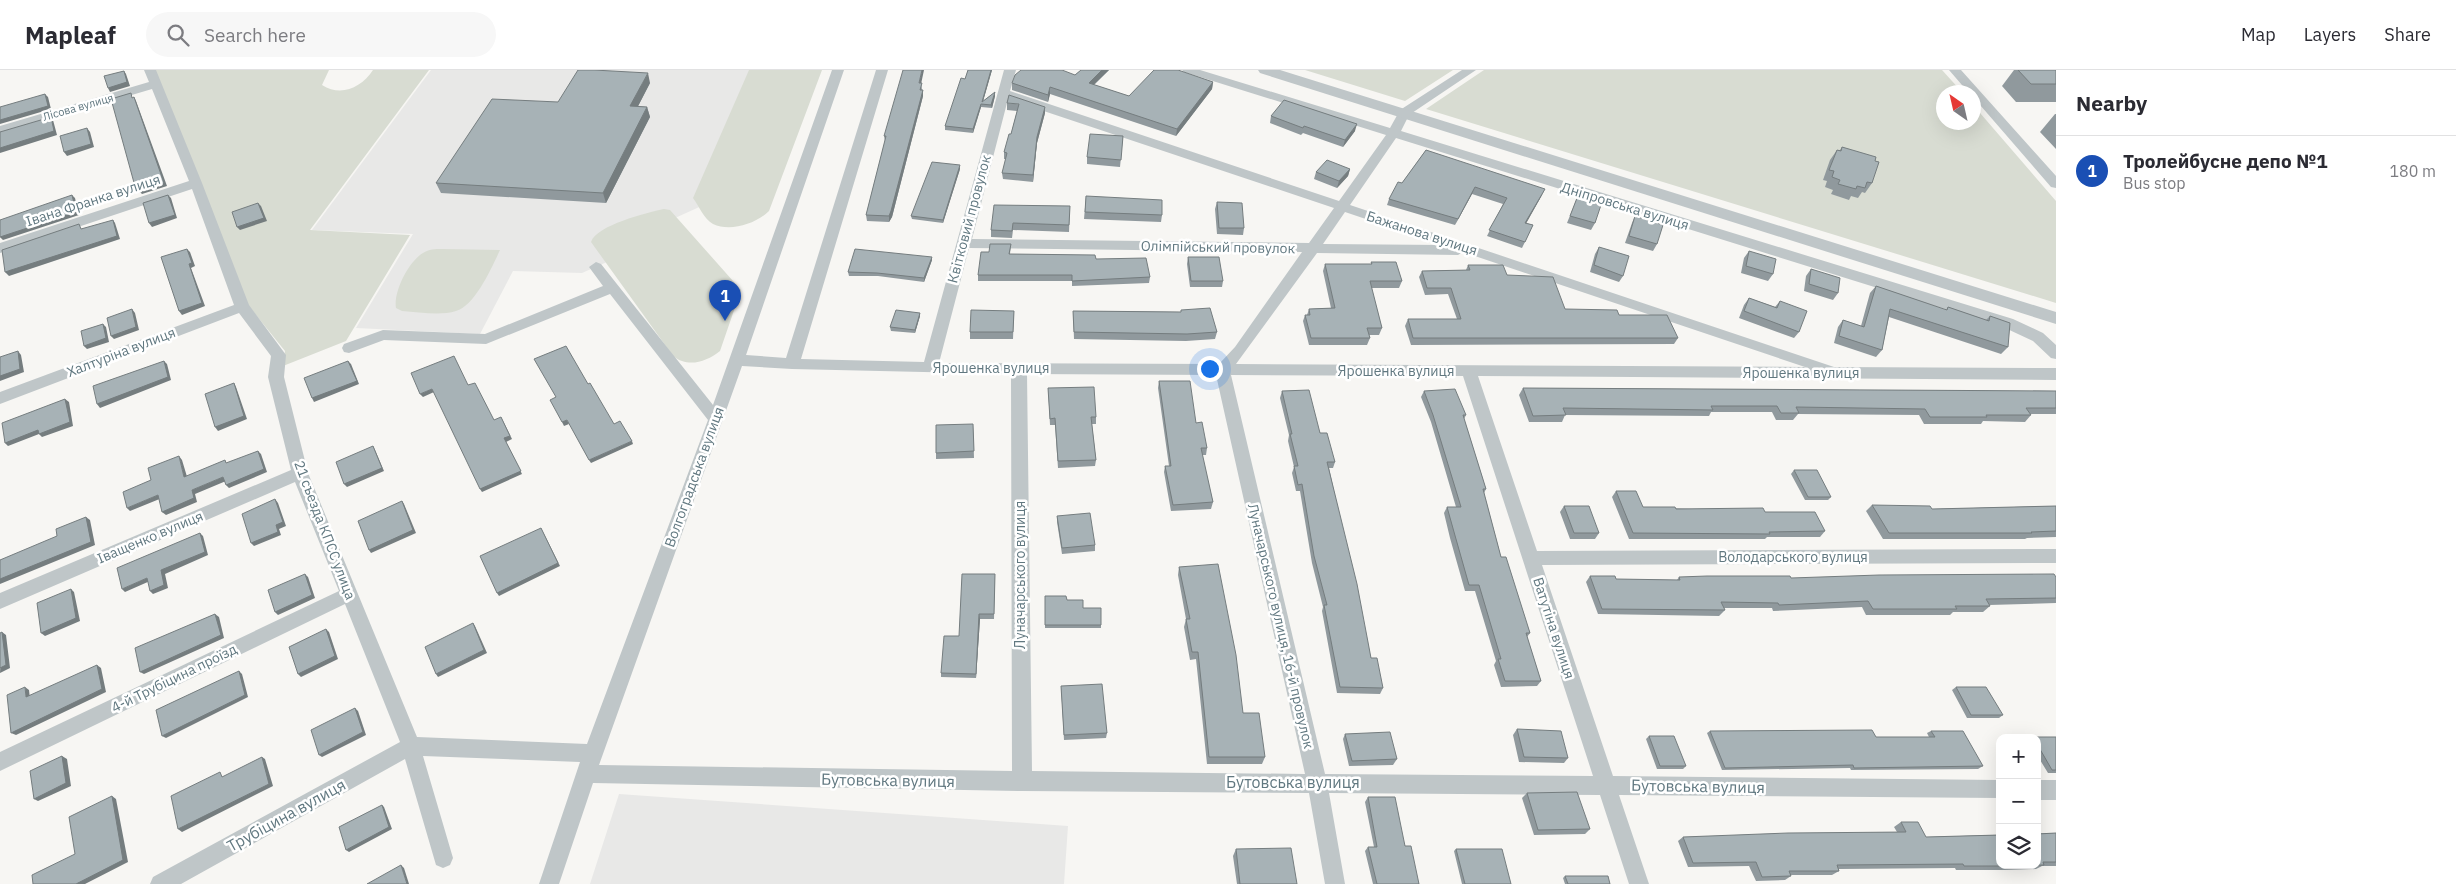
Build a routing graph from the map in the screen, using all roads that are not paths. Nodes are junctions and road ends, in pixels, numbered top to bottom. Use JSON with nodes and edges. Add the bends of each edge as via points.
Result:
{"nodes":[{"id":1,"x":838,"y":70,"type":"edge"},
{"id":2,"x":882,"y":70,"type":"edge"},
{"id":3,"x":1010,"y":70,"type":"edge"},
{"id":4,"x":1188,"y":70,"type":"edge"},
{"id":5,"x":1265,"y":70,"type":"edge"},
{"id":6,"x":1470,"y":70,"type":"edge"},
{"id":7,"x":1955,"y":70,"type":"edge"},
{"id":8,"x":153,"y":77,"type":"edge"},
{"id":9,"x":1003,"y":93,"type":"junction"},
{"id":10,"x":1404,"y":113,"type":"junction"},
{"id":11,"x":0,"y":130,"type":"edge"},
{"id":12,"x":1393,"y":134,"type":"junction"},
{"id":13,"x":196,"y":183,"type":"junction"},
{"id":14,"x":2056,"y":184,"type":"edge"},
{"id":15,"x":1342,"y":206,"type":"junction"},
{"id":16,"x":963,"y":243,"type":"junction"},
{"id":17,"x":0,"y":248,"type":"edge"},
{"id":18,"x":1312,"y":249,"type":"junction"},
{"id":19,"x":1473,"y":250,"type":"junction"},
{"id":20,"x":596,"y":267,"type":"dead end"},
{"id":21,"x":612,"y":288,"type":"junction"},
{"id":22,"x":242,"y":307,"type":"junction"},
{"id":23,"x":2056,"y":318,"type":"edge"},
{"id":24,"x":348,"y":348,"type":"dead end"},
{"id":25,"x":2056,"y":354,"type":"edge"},
{"id":26,"x":736,"y":360,"type":"junction"},
{"id":27,"x":792,"y":364,"type":"junction"},
{"id":28,"x":930,"y":368,"type":"junction"},
{"id":29,"x":1018,"y":368,"type":"junction"},
{"id":30,"x":1222,"y":370,"type":"junction"},
{"id":31,"x":1469,"y":371,"type":"junction"},
{"id":32,"x":1841,"y":373,"type":"junction"},
{"id":33,"x":2056,"y":374,"type":"edge"},
{"id":34,"x":0,"y":398,"type":"edge"},
{"id":35,"x":716,"y":419,"type":"junction"},
{"id":36,"x":300,"y":474,"type":"junction"},
{"id":37,"x":2056,"y":556,"type":"edge"},
{"id":38,"x":1531,"y":558,"type":"junction"},
{"id":39,"x":349,"y":594,"type":"junction"},
{"id":40,"x":0,"y":600,"type":"edge"},
{"id":41,"x":411,"y":746,"type":"junction"},
{"id":42,"x":593,"y":753,"type":"junction"},
{"id":43,"x":0,"y":762,"type":"edge"},
{"id":44,"x":587,"y":774,"type":"junction"},
{"id":45,"x":1022,"y":782,"type":"junction"},
{"id":46,"x":1317,"y":782,"type":"junction"},
{"id":47,"x":1606,"y":785,"type":"junction"},
{"id":48,"x":1996,"y":789,"type":"edge"},
{"id":49,"x":2041,"y":790,"type":"edge"},
{"id":50,"x":2056,"y":790,"type":"edge"},
{"id":51,"x":443,"y":858,"type":"dead end"},
{"id":52,"x":160,"y":884,"type":"edge"},
{"id":53,"x":549,"y":884,"type":"edge"},
{"id":54,"x":1335,"y":884,"type":"edge"},
{"id":55,"x":1639,"y":884,"type":"edge"}],
"edges":[{"from":1,"to":26,"type":"street","name":"Волгоградська вулиця"},
{"from":2,"to":27,"type":"street"},
{"from":3,"to":9,"type":"street","name":"Квітковий провулок"},
{"from":4,"to":12,"type":"street","name":"Дніпровська вулиця"},
{"from":5,"to":10,"type":"street","name":"Дніпровська вулиця"},
{"from":6,"to":10,"type":"street"},
{"from":7,"to":14,"type":"street"},
{"from":8,"to":11,"type":"street","name":"Лісова вулиця"},
{"from":8,"to":13,"type":"street","name":"21 съезда КПСС улица"},
{"from":9,"to":15,"type":"street","name":"Бажанова вулиця"},
{"from":9,"to":16,"type":"street","name":"Квітковий провулок"},
{"from":10,"to":12,"type":"street"},
{"from":10,"to":23,"type":"street","name":"Дніпровська вулиця"},
{"from":12,"to":15,"type":"street"},
{"from":12,"to":25,"type":"street","name":"Дніпровська вулиця","via":[[2008,323],[2038,337]]},
{"from":13,"to":17,"type":"street","name":"Івана Франка вулиця"},
{"from":13,"to":22,"type":"street","name":"21 съезда КПСС улица"},
{"from":15,"to":18,"type":"street"},
{"from":15,"to":19,"type":"street","name":"Бажанова вулиця"},
{"from":16,"to":18,"type":"street","name":"Олімпійський провулок"},
{"from":16,"to":28,"type":"street","name":"Квітковий провулок"},
{"from":18,"to":19,"type":"street","name":"Олімпійський провулок"},
{"from":18,"to":30,"type":"street","via":[[1240,351]]},
{"from":19,"to":32,"type":"street","name":"Бажанова вулиця"},
{"from":20,"to":21,"type":"street"},
{"from":21,"to":24,"type":"street","via":[[486,339],[384,335]]},
{"from":21,"to":35,"type":"street"},
{"from":22,"to":34,"type":"street","name":"Халтуріна вулиця"},
{"from":22,"to":36,"type":"street","name":"21 съезда КПСС улица","via":[[279,355],[276,377]]},
{"from":26,"to":27,"type":"street","name":"Ярошенка вулиця"},
{"from":26,"to":35,"type":"street","name":"Волгоградська вулиця"},
{"from":27,"to":28,"type":"street","name":"Ярошенка вулиця"},
{"from":28,"to":29,"type":"street","name":"Ярошенка вулиця"},
{"from":29,"to":30,"type":"street","name":"Ярошенка вулиця"},
{"from":29,"to":45,"type":"street","name":"Луначарського вулиця"},
{"from":30,"to":31,"type":"street","name":"Ярошенка вулиця"},
{"from":30,"to":46,"type":"street","name":"Луначарського вулиця, 16-й провулок"},
{"from":31,"to":32,"type":"street","name":"Ярошенка вулиця"},
{"from":31,"to":38,"type":"street","name":"Ватутіна вулиця"},
{"from":32,"to":33,"type":"street","name":"Ярошенка вулиця"},
{"from":35,"to":42,"type":"street","name":"Волгоградська вулиця"},
{"from":36,"to":39,"type":"street","name":"21 съезда КПСС улица"},
{"from":36,"to":40,"type":"street","name":"Іващенко вулиця"},
{"from":37,"to":38,"type":"street","name":"Володарського вулиця"},
{"from":38,"to":47,"type":"street","name":"Ватутіна вулиця"},
{"from":39,"to":41,"type":"street","name":"21 съезда КПСС улица"},
{"from":39,"to":43,"type":"street","name":"4-й Трубіцина проїзд"},
{"from":41,"to":42,"type":"street"},
{"from":41,"to":51,"type":"street","name":"21 съезда КПСС улица"},
{"from":41,"to":52,"type":"street","name":"Трубіцина вулиця"},
{"from":42,"to":44,"type":"street","name":"Волгоградська вулиця"},
{"from":44,"to":45,"type":"street","name":"Бутовська вулиця"},
{"from":44,"to":53,"type":"street","name":"Волгоградська вулиця"},
{"from":45,"to":46,"type":"street","name":"Бутовська вулиця"},
{"from":46,"to":47,"type":"street","name":"Бутовська вулиця"},
{"from":46,"to":54,"type":"street","name":"Луначарського вулиця, 16-й провулок"},
{"from":47,"to":48,"type":"street","name":"Бутовська вулиця"},
{"from":47,"to":55,"type":"street","name":"Ватутіна вулиця"},
{"from":49,"to":50,"type":"street"}]}
